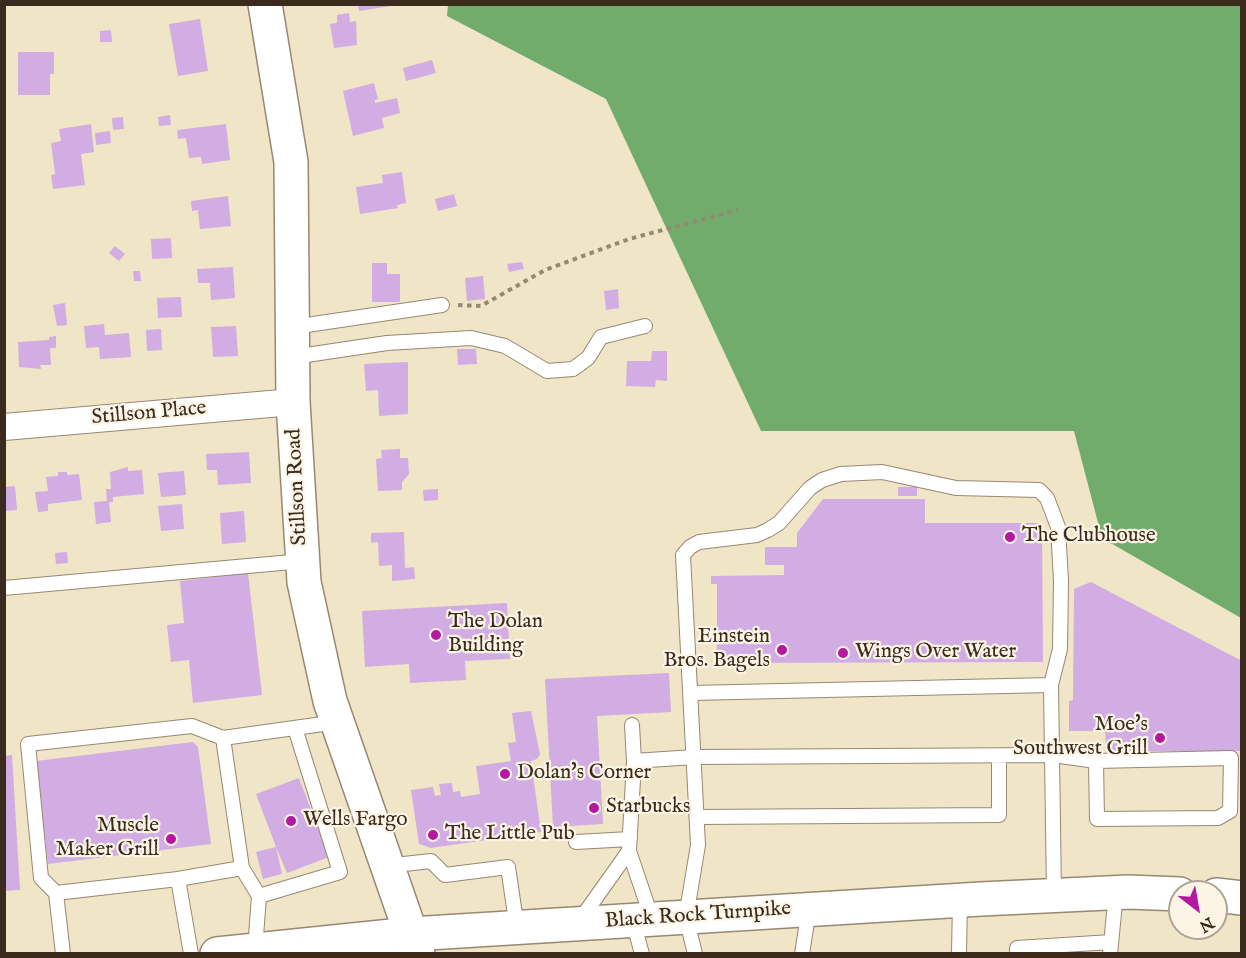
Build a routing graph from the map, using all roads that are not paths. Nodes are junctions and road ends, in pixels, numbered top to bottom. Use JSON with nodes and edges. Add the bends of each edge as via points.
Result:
{"nodes":[{"id":1,"x":265,"y":4,"type":"edge"},
{"id":2,"x":442,"y":305,"type":"road end"},
{"id":3,"x":645,"y":326,"type":"dead end"},
{"id":4,"x":293,"y":342,"type":"junction"},
{"id":5,"x":293,"y":402,"type":"junction"},
{"id":6,"x":4,"y":427,"type":"edge"},
{"id":7,"x":303,"y":561,"type":"junction"},
{"id":8,"x":4,"y":588,"type":"edge"},
{"id":9,"x":1051,"y":685,"type":"junction"},
{"id":10,"x":691,"y":693,"type":"junction"},
{"id":11,"x":337,"y":722,"type":"junction"},
{"id":12,"x":632,"y":725,"type":"dead end"},
{"id":13,"x":295,"y":728,"type":"junction"},
{"id":14,"x":223,"y":738,"type":"junction"},
{"id":15,"x":1053,"y":755,"type":"junction"},
{"id":16,"x":999,"y":756,"type":"junction"},
{"id":17,"x":694,"y":757,"type":"junction"},
{"id":18,"x":634,"y":761,"type":"junction"},
{"id":19,"x":1096,"y":761,"type":"junction"},
{"id":20,"x":697,"y":818,"type":"junction"},
{"id":21,"x":576,"y":842,"type":"dead end"},
{"id":22,"x":630,"y":845,"type":"junction"},
{"id":23,"x":386,"y":866,"type":"junction"},
{"id":24,"x":242,"y":868,"type":"junction"},
{"id":25,"x":178,"y":879,"type":"junction"},
{"id":26,"x":56,"y":893,"type":"junction"},
{"id":27,"x":1116,"y":893,"type":"junction"},
{"id":28,"x":1168,"y":894,"type":"edge"},
{"id":29,"x":259,"y":896,"type":"junction"},
{"id":30,"x":1054,"y":896,"type":"junction"},
{"id":31,"x":960,"y":900,"type":"junction"},
{"id":32,"x":808,"y":909,"type":"junction"},
{"id":33,"x":686,"y":917,"type":"junction"},
{"id":34,"x":643,"y":920,"type":"junction"},
{"id":35,"x":578,"y":924,"type":"junction"},
{"id":36,"x":517,"y":928,"type":"junction"},
{"id":37,"x":414,"y":944,"type":"edge"},
{"id":38,"x":330,"y":948,"type":"edge"},
{"id":39,"x":1111,"y":948,"type":"edge"},
{"id":40,"x":243,"y":952,"type":"edge"},
{"id":41,"x":63,"y":954,"type":"edge"},
{"id":42,"x":190,"y":954,"type":"edge"},
{"id":43,"x":642,"y":954,"type":"edge"},
{"id":44,"x":695,"y":954,"type":"edge"},
{"id":45,"x":802,"y":954,"type":"edge"},
{"id":46,"x":959,"y":954,"type":"edge"},
{"id":47,"x":1017,"y":954,"type":"edge"}],
"edges":[{"from":1,"to":4,"type":"main road","name":"Stillson Road","via":[[291,162]]},
{"from":2,"to":4,"type":"lane"},
{"from":3,"to":4,"type":"lane","via":[[601,337],[588,358],[573,369],[547,371],[505,345],[471,338],[387,343]]},
{"from":4,"to":5,"type":"main road","name":"Stillson Road"},
{"from":5,"to":6,"type":"street","name":"Stillson Place"},
{"from":5,"to":7,"type":"main road","name":"Stillson Road"},
{"from":7,"to":8,"type":"lane"},
{"from":7,"to":11,"type":"main road","name":"Stillson Road","via":[[320,662]]},
{"from":9,"to":10,"type":"lane"},
{"from":9,"to":10,"type":"lane","via":[[1060,649],[1061,581],[1058,528],[1047,498],[1039,490],[956,488],[882,472],[841,474],[810,488],[768,530],[757,535],[699,542],[683,555]]},
{"from":9,"to":15,"type":"lane"},
{"from":10,"to":17,"type":"lane"},
{"from":11,"to":13,"type":"lane"},
{"from":11,"to":23,"type":"main road","name":"Stillson Road"},
{"from":12,"to":18,"type":"lane"},
{"from":13,"to":14,"type":"lane"},
{"from":13,"to":29,"type":"lane","via":[[340,872]]},
{"from":14,"to":24,"type":"lane"},
{"from":14,"to":26,"type":"lane","via":[[192,726],[28,744],[41,878]]},
{"from":15,"to":16,"type":"lane"},
{"from":15,"to":19,"type":"lane"},
{"from":15,"to":30,"type":"lane"},
{"from":16,"to":17,"type":"lane"},
{"from":16,"to":20,"type":"lane","via":[[999,814]]},
{"from":17,"to":18,"type":"lane"},
{"from":17,"to":20,"type":"lane"},
{"from":18,"to":22,"type":"lane"},
{"from":19,"to":19,"type":"lane","via":[[1231,759],[1230,811],[1218,818],[1097,819]]},
{"from":20,"to":33,"type":"lane","via":[[698,845]]},
{"from":21,"to":22,"type":"lane"},
{"from":22,"to":34,"type":"lane"},
{"from":22,"to":35,"type":"lane"},
{"from":23,"to":36,"type":"lane","via":[[431,861],[445,874],[508,867]]},
{"from":23,"to":37,"type":"main road","name":"Stillson Road"},
{"from":24,"to":25,"type":"lane"},
{"from":24,"to":29,"type":"lane"},
{"from":25,"to":26,"type":"lane"},
{"from":25,"to":42,"type":"lane"},
{"from":26,"to":41,"type":"lane"},
{"from":27,"to":28,"type":"main road","name":"Black Rock Turnpike"},
{"from":27,"to":30,"type":"main road","name":"Black Rock Turnpike"},
{"from":27,"to":39,"type":"lane"},
{"from":29,"to":40,"type":"lane"},
{"from":30,"to":31,"type":"main road","name":"Black Rock Turnpike"},
{"from":31,"to":32,"type":"main road","name":"Black Rock Turnpike"},
{"from":31,"to":46,"type":"lane"},
{"from":32,"to":33,"type":"main road","name":"Black Rock Turnpike"},
{"from":32,"to":45,"type":"lane"},
{"from":33,"to":34,"type":"main road","name":"Black Rock Turnpike"},
{"from":33,"to":44,"type":"lane"},
{"from":34,"to":35,"type":"main road","name":"Black Rock Turnpike"},
{"from":34,"to":43,"type":"lane"},
{"from":35,"to":36,"type":"main road","name":"Black Rock Turnpike"},
{"from":36,"to":37,"type":"main road","name":"Black Rock Turnpike"},
{"from":37,"to":38,"type":"main road","name":"Black Rock Turnpike"},
{"from":38,"to":40,"type":"main road","name":"Black Rock Turnpike"},
{"from":39,"to":47,"type":"lane","via":[[1017,948]]}]}
